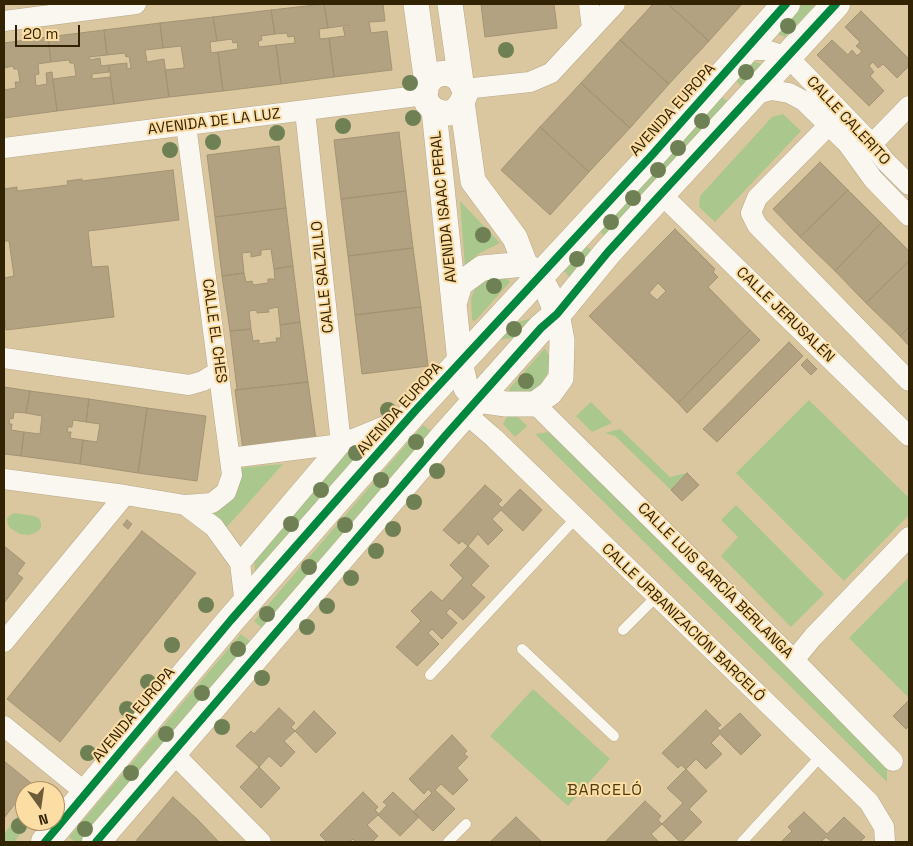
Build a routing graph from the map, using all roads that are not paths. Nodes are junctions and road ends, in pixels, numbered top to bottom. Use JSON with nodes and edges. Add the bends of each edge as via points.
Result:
{"nodes":[{"id":1,"x":136,"y":4,"type":"edge"},
{"id":2,"x":416,"y":4,"type":"edge"},
{"id":3,"x":450,"y":4,"type":"edge"},
{"id":4,"x":589,"y":4,"type":"edge"},
{"id":5,"x":614,"y":4,"type":"edge"},
{"id":6,"x":786,"y":4,"type":"edge"},
{"id":7,"x":836,"y":4,"type":"edge"},
{"id":8,"x":4,"y":20,"type":"edge"},
{"id":9,"x":592,"y":28,"type":"junction"},
{"id":10,"x":745,"y":50,"type":"junction"},
{"id":11,"x":788,"y":57,"type":"junction"},
{"id":12,"x":462,"y":91,"type":"junction"},
{"id":13,"x":752,"y":95,"type":"junction"},
{"id":14,"x":428,"y":96,"type":"junction"},
{"id":15,"x":909,"y":106,"type":"edge"},
{"id":16,"x":305,"y":111,"type":"junction"},
{"id":17,"x":186,"y":125,"type":"junction"},
{"id":18,"x":828,"y":125,"type":"junction"},
{"id":19,"x":872,"y":144,"type":"junction"},
{"id":20,"x":4,"y":148,"type":"edge"},
{"id":21,"x":909,"y":185,"type":"edge"},
{"id":22,"x":661,"y":194,"type":"junction"},
{"id":23,"x":909,"y":216,"type":"edge"},
{"id":24,"x":532,"y":270,"type":"junction"},
{"id":25,"x":454,"y":304,"type":"junction"},
{"id":26,"x":557,"y":314,"type":"junction"},
{"id":27,"x":4,"y":358,"type":"edge"},
{"id":28,"x":460,"y":362,"type":"junction"},
{"id":29,"x":219,"y":370,"type":"junction"},
{"id":30,"x":909,"y":381,"type":"edge"},
{"id":31,"x":535,"y":404,"type":"junction"},
{"id":32,"x":471,"y":407,"type":"junction"},
{"id":33,"x":413,"y":414,"type":"junction"},
{"id":34,"x":909,"y":436,"type":"edge"},
{"id":35,"x":341,"y":444,"type":"junction"},
{"id":36,"x":230,"y":458,"type":"junction"},
{"id":37,"x":4,"y":479,"type":"edge"},
{"id":38,"x":125,"y":495,"type":"junction"},
{"id":39,"x":185,"y":505,"type":"junction"},
{"id":40,"x":575,"y":519,"type":"junction"},
{"id":41,"x":909,"y":537,"type":"edge"},
{"id":42,"x":240,"y":563,"type":"junction"},
{"id":43,"x":656,"y":597,"type":"junction"},
{"id":44,"x":244,"y":604,"type":"junction"},
{"id":45,"x":623,"y":630,"type":"dead end"},
{"id":46,"x":4,"y":642,"type":"edge"},
{"id":47,"x":522,"y":648,"type":"dead end"},
{"id":48,"x":794,"y":660,"type":"junction"},
{"id":49,"x":430,"y":675,"type":"dead end"},
{"id":50,"x":4,"y":726,"type":"edge"},
{"id":51,"x":614,"y":736,"type":"dead end"},
{"id":52,"x":173,"y":753,"type":"junction"},
{"id":53,"x":822,"y":756,"type":"junction"},
{"id":54,"x":893,"y":761,"type":"dead end"},
{"id":55,"x":86,"y":794,"type":"junction"},
{"id":56,"x":466,"y":824,"type":"dead end"},
{"id":57,"x":45,"y":842,"type":"edge"},
{"id":58,"x":96,"y":842,"type":"edge"},
{"id":59,"x":262,"y":842,"type":"edge"},
{"id":60,"x":448,"y":842,"type":"edge"},
{"id":61,"x":742,"y":842,"type":"edge"},
{"id":62,"x":885,"y":842,"type":"edge"}],
"edges":[{"from":1,"to":8,"type":"street"},
{"from":2,"to":14,"type":"street","name":"AVENIDA ISAAC PERAL"},
{"from":3,"to":12,"type":"street","name":"AVENIDA ISAAC PERAL"},
{"from":4,"to":9,"type":"street"},
{"from":5,"to":9,"type":"street"},
{"from":6,"to":10,"type":"main road","name":"AVENIDA EUROPA"},
{"from":7,"to":11,"type":"main road"},
{"from":9,"to":12,"type":"street","via":[[551,73],[530,82]]},
{"from":10,"to":11,"type":"street","via":[[766,50]]},
{"from":10,"to":24,"type":"main road","name":"AVENIDA EUROPA","via":[[652,155]]},
{"from":11,"to":13,"type":"main road"},
{"from":11,"to":19,"type":"street","name":"CALLE CALERITO"},
{"from":12,"to":14,"type":"street","via":[[457,109],[450,113],[442,113]]},
{"from":12,"to":14,"type":"street","via":[[455,76],[439,74],[432,78]]},
{"from":12,"to":24,"type":"street","name":"AVENIDA ISAAC PERAL","via":[[473,181],[515,238]]},
{"from":13,"to":18,"type":"street","name":"CALLE CALERITO","via":[[771,90],[789,93],[804,101]]},
{"from":13,"to":22,"type":"main road"},
{"from":14,"to":16,"type":"street","name":"AVENIDA DE LA LUZ"},
{"from":14,"to":25,"type":"street","name":"AVENIDA ISAAC PERAL"},
{"from":15,"to":19,"type":"street"},
{"from":16,"to":17,"type":"street","name":"AVENIDA DE LA LUZ"},
{"from":16,"to":35,"type":"street","name":"CALLE SALZILLO"},
{"from":17,"to":20,"type":"street","name":"AVENIDA DE LA LUZ"},
{"from":17,"to":29,"type":"street","name":"CALLE EL CHES"},
{"from":18,"to":23,"type":"street","name":"CALLE CALERITO"},
{"from":18,"to":30,"type":"street","via":[[757,198],[751,213],[757,225]]},
{"from":19,"to":21,"type":"street","name":"CALLE CALERITO"},
{"from":22,"to":26,"type":"main road"},
{"from":22,"to":34,"type":"street","name":"CALLE JERUSALÉN"},
{"from":24,"to":25,"type":"street","via":[[482,268],[460,284]]},
{"from":24,"to":26,"type":"street","name":"AVENIDA ISAAC PERAL","via":[[549,294]]},
{"from":24,"to":28,"type":"main road","name":"AVENIDA EUROPA"},
{"from":25,"to":28,"type":"street","name":"AVENIDA ISAAC PERAL"},
{"from":26,"to":31,"type":"street","name":"AVENIDA ISAAC PERAL","via":[[562,340],[561,378],[550,393]]},
{"from":26,"to":32,"type":"main road"},
{"from":27,"to":29,"type":"street","via":[[189,385],[203,381]]},
{"from":28,"to":32,"type":"street","name":"AVENIDA ISAAC PERAL"},
{"from":28,"to":33,"type":"main road","name":"AVENIDA EUROPA"},
{"from":29,"to":36,"type":"street","name":"CALLE EL CHES"},
{"from":31,"to":32,"type":"street"},
{"from":31,"to":48,"type":"street","name":"CALLE LUIS GARCÍA BERLANGA"},
{"from":32,"to":40,"type":"street","name":"CALLE URBANIZACIÓN BARCELÓ","via":[[494,438]]},
{"from":32,"to":52,"type":"main road"},
{"from":33,"to":35,"type":"street"},
{"from":33,"to":44,"type":"main road","name":"AVENIDA EUROPA"},
{"from":35,"to":36,"type":"street"},
{"from":35,"to":42,"type":"street"},
{"from":36,"to":39,"type":"street","name":"CALLE EL CHES","via":[[232,475],[226,492],[212,503]]},
{"from":37,"to":38,"type":"street"},
{"from":38,"to":39,"type":"street"},
{"from":38,"to":46,"type":"street"},
{"from":39,"to":42,"type":"street","via":[[214,527]]},
{"from":40,"to":43,"type":"street","name":"CALLE URBANIZACIÓN BARCELÓ"},
{"from":40,"to":49,"type":"lane"},
{"from":41,"to":48,"type":"street"},
{"from":42,"to":44,"type":"street"},
{"from":43,"to":45,"type":"lane"},
{"from":43,"to":53,"type":"street","name":"CALLE URBANIZACIÓN BARCELÓ"},
{"from":44,"to":55,"type":"main road","name":"AVENIDA EUROPA"},
{"from":47,"to":51,"type":"lane"},
{"from":48,"to":54,"type":"street","name":"CALLE LUIS GARCÍA BERLANGA"},
{"from":50,"to":55,"type":"street"},
{"from":52,"to":58,"type":"main road"},
{"from":52,"to":59,"type":"street"},
{"from":53,"to":61,"type":"lane"},
{"from":53,"to":62,"type":"street","name":"CALLE URBANIZACIÓN BARCELÓ","via":[[869,802],[884,827]]},
{"from":55,"to":57,"type":"main road","name":"AVENIDA EUROPA"},
{"from":56,"to":60,"type":"lane"}]}
